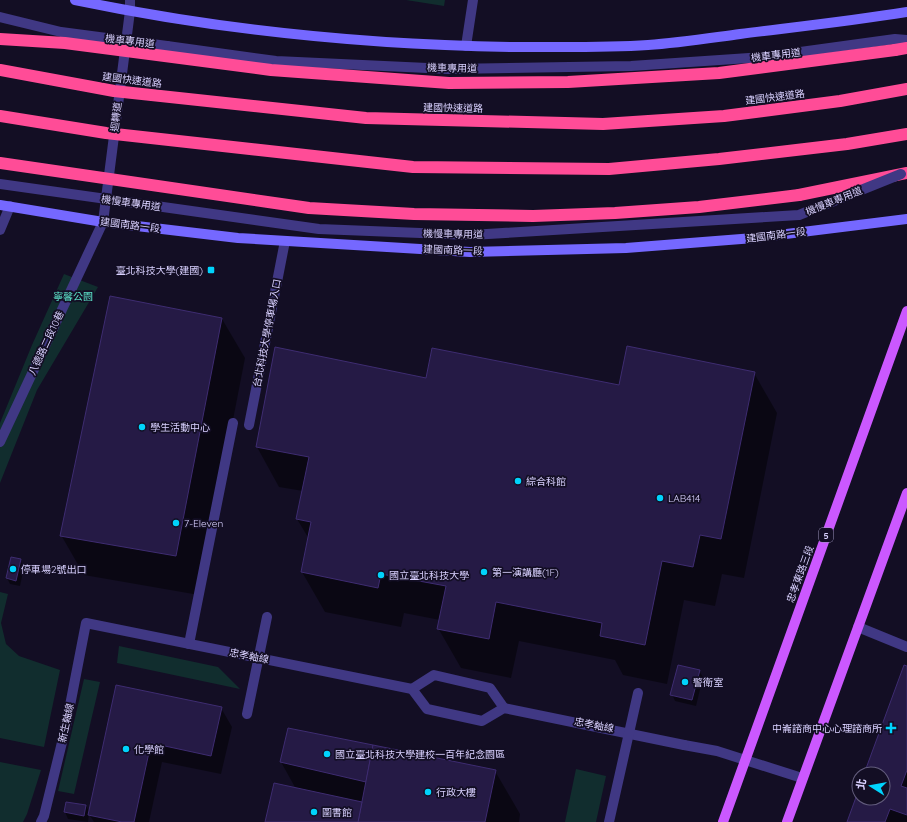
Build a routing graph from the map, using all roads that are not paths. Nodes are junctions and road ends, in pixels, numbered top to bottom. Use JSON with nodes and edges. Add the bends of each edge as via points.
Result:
{"nodes":[{"id":1,"x":75,"y":0,"type":"edge"},
{"id":2,"x":130,"y":0,"type":"edge"},
{"id":3,"x":473,"y":0,"type":"edge"},
{"id":4,"x":130,"y":12,"type":"junction"},
{"id":5,"x":907,"y":12,"type":"edge"},
{"id":6,"x":0,"y":17,"type":"edge"},
{"id":7,"x":0,"y":39,"type":"edge"},
{"id":8,"x":907,"y":40,"type":"edge"},
{"id":9,"x":466,"y":46,"type":"junction"},
{"id":10,"x":901,"y":49,"type":"edge"},
{"id":11,"x":0,"y":70,"type":"edge"},
{"id":12,"x":907,"y":89,"type":"edge"},
{"id":13,"x":0,"y":116,"type":"edge"},
{"id":14,"x":907,"y":134,"type":"edge"},
{"id":15,"x":0,"y":163,"type":"edge"},
{"id":16,"x":904,"y":173,"type":"edge"},
{"id":17,"x":0,"y":184,"type":"edge"},
{"id":18,"x":5,"y":206,"type":"edge"},
{"id":19,"x":907,"y":220,"type":"edge"},
{"id":20,"x":103,"y":222,"type":"junction"},
{"id":21,"x":0,"y":230,"type":"edge"},
{"id":22,"x":285,"y":241,"type":"junction"},
{"id":23,"x":907,"y":311,"type":"edge"},
{"id":24,"x":233,"y":423,"type":"dead end"},
{"id":25,"x":249,"y":425,"type":"dead end"},
{"id":26,"x":0,"y":442,"type":"edge"},
{"id":27,"x":907,"y":493,"type":"edge"},
{"id":28,"x":267,"y":617,"type":"dead end"},
{"id":29,"x":86,"y":623,"type":"joint"},
{"id":30,"x":858,"y":627,"type":"junction"},
{"id":31,"x":189,"y":644,"type":"junction"},
{"id":32,"x":907,"y":647,"type":"edge"},
{"id":33,"x":258,"y":658,"type":"junction"},
{"id":34,"x":412,"y":689,"type":"junction"},
{"id":35,"x":638,"y":693,"type":"dead end"},
{"id":36,"x":504,"y":708,"type":"junction"},
{"id":37,"x":247,"y":714,"type":"dead end"},
{"id":38,"x":630,"y":732,"type":"junction"},
{"id":39,"x":746,"y":760,"type":"junction"},
{"id":40,"x":802,"y":778,"type":"junction"},
{"id":41,"x":41,"y":822,"type":"edge"},
{"id":42,"x":609,"y":822,"type":"edge"},
{"id":43,"x":723,"y":822,"type":"edge"},
{"id":44,"x":787,"y":822,"type":"edge"}],
"edges":[{"from":1,"to":4,"type":"street"},
{"from":2,"to":4,"type":"street","name":"迴轉道"},
{"from":3,"to":9,"type":"street"},
{"from":4,"to":9,"type":"street","via":[[227,27],[324,37]]},
{"from":4,"to":20,"type":"street","name":"迴轉道"},
{"from":5,"to":9,"type":"street","via":[[648,45]]},
{"from":6,"to":8,"type":"street","name":"機車專用道","bridge":true,"via":[[61,32],[276,61],[449,69],[631,66],[764,57],[895,39]]},
{"from":7,"to":10,"type":"highway","bridge":true,"via":[[65,43],[271,70],[450,83],[568,82],[719,73]]},
{"from":11,"to":12,"type":"highway","name":"建國快速道路","bridge":true,"via":[[114,91],[366,118],[603,124],[724,116],[840,101]]},
{"from":13,"to":14,"type":"highway","bridge":true,"via":[[106,133],[413,167],[609,169],[847,144]]},
{"from":15,"to":16,"type":"highway","bridge":true,"via":[[309,208],[414,214],[533,216],[699,207],[799,195]]},
{"from":16,"to":17,"type":"street","name":"機慢車專用道","bridge":true,"via":[[799,214],[471,235],[319,229]]},
{"from":18,"to":20,"type":"street","name":"建國南路一段"},
{"from":18,"to":21,"type":"street"},
{"from":19,"to":22,"type":"street","name":"建國南路一段","via":[[754,238],[626,248],[470,252]]},
{"from":20,"to":22,"type":"street","name":"建國南路一段"},
{"from":20,"to":26,"type":"street","name":"八德路二段10巷"},
{"from":22,"to":25,"type":"street","name":"台北科技大學停車場入口"},
{"from":23,"to":39,"type":"main road","name":"忠孝東路三段","number":"5"},
{"from":24,"to":31,"type":"street"},
{"from":27,"to":30,"type":"main road"},
{"from":28,"to":33,"type":"street"},
{"from":29,"to":31,"type":"street","name":"忠孝軸線"},
{"from":29,"to":41,"type":"street","name":"新生軸線","via":[[66,726]]},
{"from":30,"to":32,"type":"street"},
{"from":30,"to":40,"type":"main road"},
{"from":31,"to":33,"type":"street","name":"忠孝軸線"},
{"from":33,"to":34,"type":"street","name":"忠孝軸線"},
{"from":33,"to":37,"type":"street"},
{"from":34,"to":36,"type":"street","via":[[427,709],[482,721]]},
{"from":34,"to":36,"type":"street","via":[[434,675],[490,688]]},
{"from":35,"to":38,"type":"street"},
{"from":36,"to":38,"type":"street","name":"忠孝軸線"},
{"from":38,"to":39,"type":"street","name":"忠孝軸線"},
{"from":38,"to":42,"type":"street"},
{"from":39,"to":40,"type":"street","name":"忠孝軸線"},
{"from":39,"to":43,"type":"main road","name":"忠孝東路三段","number":"5"},
{"from":40,"to":44,"type":"main road"}]}
